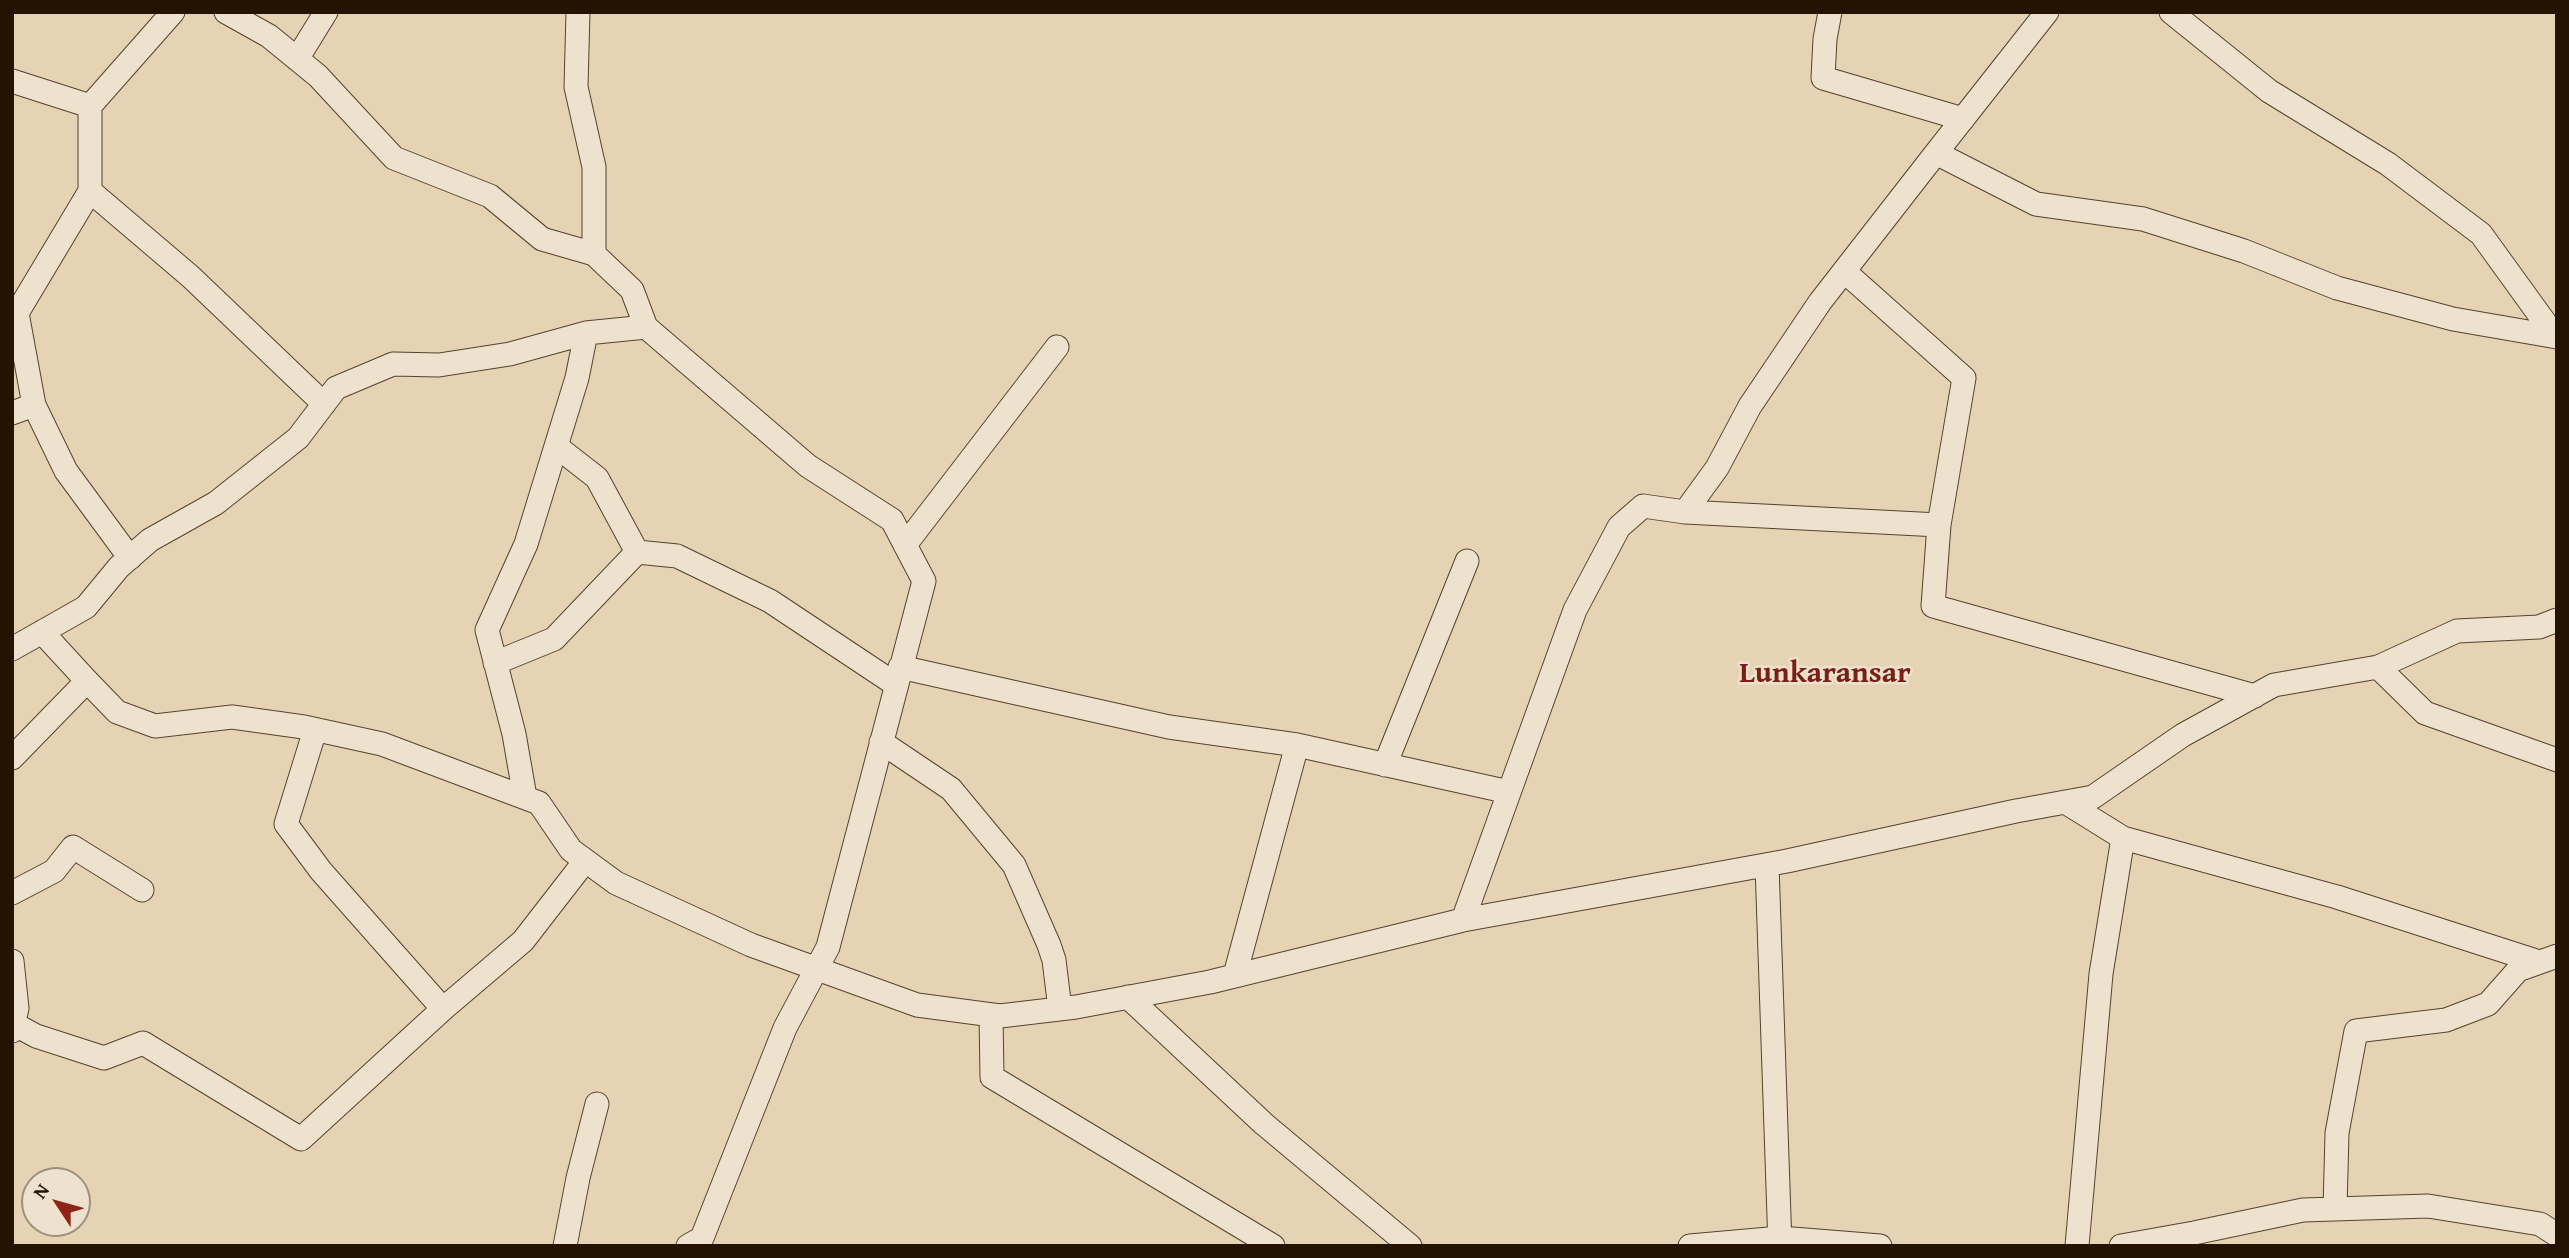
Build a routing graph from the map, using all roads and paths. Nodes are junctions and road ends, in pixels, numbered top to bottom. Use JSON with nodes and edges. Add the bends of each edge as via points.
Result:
{"nodes":[{"id":1,"x":173,"y":12,"type":"edge"},
{"id":2,"x":226,"y":12,"type":"edge"},
{"id":3,"x":326,"y":12,"type":"edge"},
{"id":4,"x":578,"y":12,"type":"edge"},
{"id":5,"x":1830,"y":12,"type":"edge"},
{"id":6,"x":2047,"y":12,"type":"edge"},
{"id":7,"x":2171,"y":12,"type":"edge"},
{"id":8,"x":297,"y":59,"type":"junction"},
{"id":9,"x":12,"y":81,"type":"edge"},
{"id":10,"x":90,"y":106,"type":"junction"},
{"id":11,"x":1963,"y":119,"type":"junction"},
{"id":12,"x":1936,"y":153,"type":"junction"},
{"id":13,"x":90,"y":191,"type":"junction"},
{"id":14,"x":594,"y":254,"type":"junction"},
{"id":15,"x":1844,"y":271,"type":"junction"},
{"id":16,"x":14,"y":307,"type":"edge"},
{"id":17,"x":646,"y":327,"type":"junction"},
{"id":18,"x":586,"y":333,"type":"junction"},
{"id":19,"x":2555,"y":336,"type":"edge"},
{"id":20,"x":1057,"y":347,"type":"dead end"},
{"id":21,"x":324,"y":404,"type":"junction"},
{"id":22,"x":34,"y":405,"type":"junction"},
{"id":23,"x":12,"y":413,"type":"edge"},
{"id":24,"x":556,"y":446,"type":"junction"},
{"id":25,"x":1685,"y":512,"type":"junction"},
{"id":26,"x":1939,"y":525,"type":"junction"},
{"id":27,"x":905,"y":544,"type":"junction"},
{"id":28,"x":637,"y":552,"type":"junction"},
{"id":29,"x":130,"y":558,"type":"junction"},
{"id":30,"x":1467,"y":561,"type":"dead end"},
{"id":31,"x":2557,"y":620,"type":"edge"},
{"id":32,"x":42,"y":632,"type":"junction"},
{"id":33,"x":12,"y":649,"type":"edge"},
{"id":34,"x":495,"y":663,"type":"junction"},
{"id":35,"x":2378,"y":667,"type":"junction"},
{"id":36,"x":897,"y":676,"type":"junction"},
{"id":37,"x":87,"y":681,"type":"junction"},
{"id":38,"x":2255,"y":696,"type":"junction"},
{"id":39,"x":315,"y":730,"type":"junction"},
{"id":40,"x":881,"y":742,"type":"junction"},
{"id":41,"x":1297,"y":746,"type":"junction"},
{"id":42,"x":12,"y":758,"type":"edge"},
{"id":43,"x":2557,"y":760,"type":"edge"},
{"id":44,"x":1385,"y":765,"type":"junction"},
{"id":45,"x":1509,"y":792,"type":"junction"},
{"id":46,"x":525,"y":797,"type":"junction"},
{"id":47,"x":2065,"y":802,"type":"junction"},
{"id":48,"x":2123,"y":838,"type":"junction"},
{"id":49,"x":585,"y":861,"type":"junction"},
{"id":50,"x":1767,"y":865,"type":"junction"},
{"id":51,"x":142,"y":890,"type":"dead end"},
{"id":52,"x":12,"y":892,"type":"edge"},
{"id":53,"x":1463,"y":920,"type":"junction"},
{"id":54,"x":2548,"y":959,"type":"edge"},
{"id":55,"x":12,"y":961,"type":"edge"},
{"id":56,"x":816,"y":969,"type":"junction"},
{"id":57,"x":1236,"y":975,"type":"junction"},
{"id":58,"x":1128,"y":998,"type":"junction"},
{"id":59,"x":443,"y":1009,"type":"junction"},
{"id":60,"x":1060,"y":1009,"type":"junction"},
{"id":61,"x":991,"y":1015,"type":"junction"},
{"id":62,"x":13,"y":1028,"type":"edge"},
{"id":63,"x":597,"y":1104,"type":"dead end"},
{"id":64,"x":2334,"y":1209,"type":"junction"},
{"id":65,"x":2557,"y":1235,"type":"edge"},
{"id":66,"x":1780,"y":1242,"type":"edge"},
{"id":67,"x":565,"y":1246,"type":"edge"},
{"id":68,"x":688,"y":1246,"type":"edge"},
{"id":69,"x":1273,"y":1246,"type":"edge"},
{"id":70,"x":1410,"y":1246,"type":"edge"},
{"id":71,"x":1690,"y":1246,"type":"edge"},
{"id":72,"x":1880,"y":1246,"type":"edge"},
{"id":73,"x":2077,"y":1246,"type":"edge"},
{"id":74,"x":2121,"y":1246,"type":"edge"}],
"edges":[{"from":1,"to":10,"type":"street"},
{"from":2,"to":8,"type":"street","via":[[269,36]]},
{"from":3,"to":8,"type":"street"},
{"from":4,"to":14,"type":"street","via":[[576,87],[594,167]]},
{"from":5,"to":11,"type":"street","via":[[1823,78]]},
{"from":6,"to":11,"type":"street"},
{"from":7,"to":19,"type":"street","via":[[2269,91],[2388,164],[2481,234]]},
{"from":8,"to":14,"type":"street","via":[[394,158],[490,196],[542,239]]},
{"from":9,"to":10,"type":"street"},
{"from":10,"to":13,"type":"street"},
{"from":11,"to":12,"type":"street"},
{"from":12,"to":15,"type":"street"},
{"from":12,"to":19,"type":"street","via":[[2036,204],[2143,219],[2244,251],[2337,288],[2453,319]]},
{"from":13,"to":16,"type":"street"},
{"from":13,"to":21,"type":"street","via":[[191,277]]},
{"from":14,"to":17,"type":"street","via":[[632,290]]},
{"from":15,"to":25,"type":"street","via":[[1750,406],[1717,468]]},
{"from":15,"to":26,"type":"street","via":[[1964,378]]},
{"from":16,"to":22,"type":"street"},
{"from":17,"to":18,"type":"street"},
{"from":17,"to":27,"type":"street","via":[[808,466],[892,520]]},
{"from":18,"to":21,"type":"street","via":[[510,354],[439,365],[393,364],[337,388]]},
{"from":18,"to":24,"type":"street"},
{"from":20,"to":27,"type":"street"},
{"from":21,"to":29,"type":"street","via":[[298,438],[216,503],[150,540]]},
{"from":22,"to":23,"type":"street"},
{"from":22,"to":29,"type":"street","via":[[66,471]]},
{"from":24,"to":28,"type":"street","via":[[597,478]]},
{"from":24,"to":34,"type":"street","via":[[526,544],[487,630]]},
{"from":25,"to":26,"type":"street"},
{"from":25,"to":45,"type":"street","via":[[1643,506],[1619,527],[1575,610]]},
{"from":26,"to":38,"type":"street","via":[[1933,606]]},
{"from":27,"to":36,"type":"street","via":[[924,581]]},
{"from":28,"to":34,"type":"street","via":[[554,639]]},
{"from":28,"to":36,"type":"street","via":[[677,555],[770,601]]},
{"from":29,"to":32,"type":"street","via":[[86,607]]},
{"from":30,"to":44,"type":"street"},
{"from":31,"to":35,"type":"street","via":[[2539,627],[2457,631]]},
{"from":32,"to":33,"type":"street"},
{"from":32,"to":37,"type":"street"},
{"from":34,"to":46,"type":"street"},
{"from":35,"to":38,"type":"street","via":[[2274,685]]},
{"from":35,"to":43,"type":"street","via":[[2425,713]]},
{"from":36,"to":40,"type":"street"},
{"from":36,"to":41,"type":"street"},
{"from":37,"to":39,"type":"street","via":[[117,712],[155,726],[232,717]]},
{"from":37,"to":42,"type":"street"},
{"from":38,"to":47,"type":"street","via":[[2183,734],[2093,797]]},
{"from":39,"to":46,"type":"street","via":[[382,744]]},
{"from":39,"to":59,"type":"street","via":[[286,824],[321,871]]},
{"from":40,"to":56,"type":"street","via":[[828,947]]},
{"from":40,"to":60,"type":"street","via":[[951,789],[1014,865],[1054,960]]},
{"from":41,"to":44,"type":"street"},
{"from":41,"to":57,"type":"street"},
{"from":44,"to":45,"type":"street"},
{"from":45,"to":53,"type":"street"},
{"from":46,"to":49,"type":"street","via":[[539,803],[571,850]]},
{"from":47,"to":48,"type":"street"},
{"from":47,"to":50,"type":"street"},
{"from":48,"to":54,"type":"street"},
{"from":48,"to":73,"type":"street","via":[[2101,974]]},
{"from":49,"to":56,"type":"street","via":[[616,883],[751,945]]},
{"from":49,"to":59,"type":"street","via":[[523,941]]},
{"from":50,"to":53,"type":"street"},
{"from":50,"to":66,"type":"street"},
{"from":51,"to":52,"type":"street","via":[[73,847],[54,872]]},
{"from":53,"to":57,"type":"street"},
{"from":54,"to":64,"type":"street","via":[[2518,970],[2488,1004],[2446,1020],[2356,1031],[2337,1133]]},
{"from":55,"to":62,"type":"street","via":[[18,1008]]},
{"from":56,"to":61,"type":"street","via":[[917,1005]]},
{"from":56,"to":68,"type":"street","via":[[785,1028],[702,1238]]},
{"from":57,"to":58,"type":"street"},
{"from":58,"to":60,"type":"street"},
{"from":58,"to":70,"type":"street","via":[[1264,1124]]},
{"from":59,"to":62,"type":"street","via":[[301,1139],[143,1043],[104,1058]]},
{"from":60,"to":61,"type":"street"},
{"from":61,"to":69,"type":"street","via":[[992,1077]]},
{"from":63,"to":67,"type":"street"},
{"from":64,"to":65,"type":"street","via":[[2428,1206],[2540,1224]]},
{"from":64,"to":74,"type":"street","via":[[2303,1210]]},
{"from":66,"to":71,"type":"street"},
{"from":66,"to":72,"type":"street"}]}
